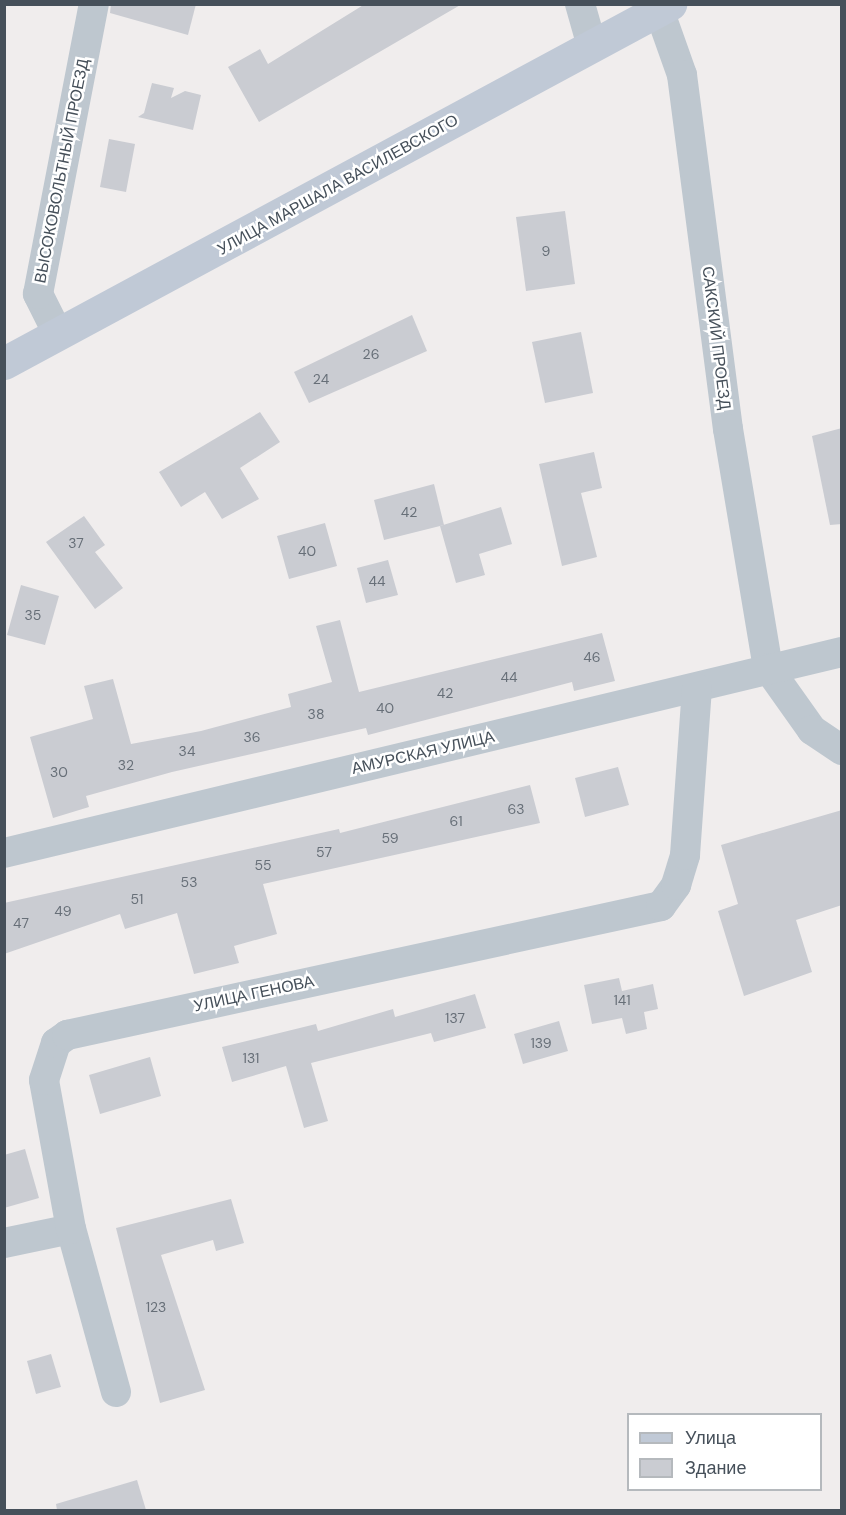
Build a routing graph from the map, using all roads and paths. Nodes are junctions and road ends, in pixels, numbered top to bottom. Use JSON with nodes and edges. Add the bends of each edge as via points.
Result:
{"nodes":[{"id":1,"x":94,"y":4,"type":"edge"},
{"id":2,"x":580,"y":4,"type":"edge"},
{"id":3,"x":664,"y":7,"type":"edge"},
{"id":4,"x":592,"y":46,"type":"junction"},
{"id":5,"x":58,"y":334,"type":"junction"},
{"id":6,"x":4,"y":363,"type":"edge"},
{"id":7,"x":842,"y":652,"type":"edge"},
{"id":8,"x":768,"y":668,"type":"junction"},
{"id":9,"x":697,"y":688,"type":"junction"},
{"id":10,"x":842,"y":750,"type":"edge"},
{"id":11,"x":4,"y":853,"type":"edge"},
{"id":12,"x":71,"y":1229,"type":"junction"},
{"id":13,"x":4,"y":1243,"type":"edge"},
{"id":14,"x":116,"y":1392,"type":"dead end"}],
"edges":[{"from":1,"to":5,"type":"street","name":"ВЫСОКОВОЛЬТНЫЙ ПРОЕЗД","via":[[38,294]]},
{"from":2,"to":4,"type":"street"},
{"from":3,"to":4,"type":"main road","name":"УЛИЦА МАРШАЛА ВАСИЛЕВСКОГО"},
{"from":3,"to":8,"type":"street","name":"САКСКИЙ ПРОЕЗД","via":[[682,75],[728,429]]},
{"from":4,"to":5,"type":"main road","name":"УЛИЦА МАРШАЛА ВАСИЛЕВСКОГО"},
{"from":5,"to":6,"type":"main road","name":"УЛИЦА МАРШАЛА ВАСИЛЕВСКОГО"},
{"from":7,"to":8,"type":"street","name":"АМУРСКАЯ УЛИЦА"},
{"from":8,"to":9,"type":"street","name":"АМУРСКАЯ УЛИЦА"},
{"from":8,"to":10,"type":"street","via":[[812,730]]},
{"from":9,"to":11,"type":"street","name":"АМУРСКАЯ УЛИЦА"},
{"from":9,"to":12,"type":"street","name":"УЛИЦА ГЕНОВА","via":[[685,855],[676,885],[661,906],[67,1035],[48,1054],[44,1080]]},
{"from":12,"to":13,"type":"street"},
{"from":12,"to":14,"type":"street","name":"УЛИЦА ГЕНОВА"}]}
